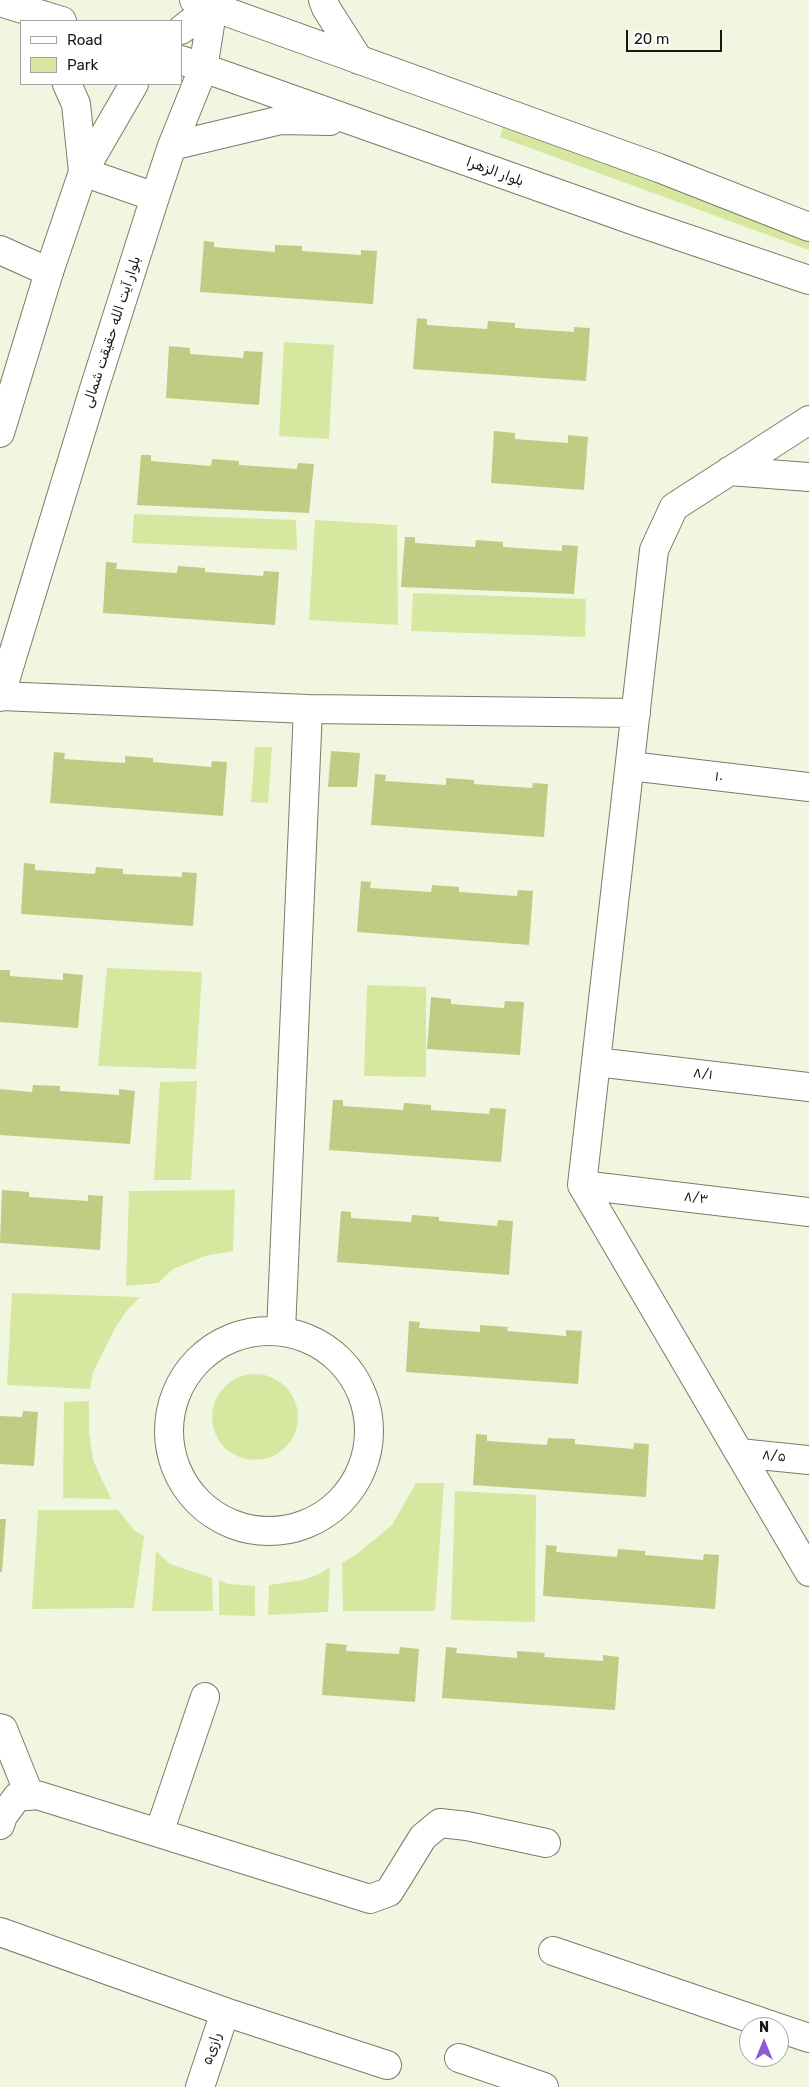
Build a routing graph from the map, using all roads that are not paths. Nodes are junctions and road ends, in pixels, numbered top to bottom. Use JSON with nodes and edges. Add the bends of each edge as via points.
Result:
{"nodes":[{"id":1,"x":323,"y":0,"type":"edge"},
{"id":2,"x":0,"y":2,"type":"edge"},
{"id":3,"x":209,"y":2,"type":"edge"},
{"id":4,"x":0,"y":6,"type":"edge"},
{"id":5,"x":59,"y":20,"type":"edge"},
{"id":6,"x":20,"y":24,"type":"edge"},
{"id":7,"x":182,"y":29,"type":"edge"},
{"id":8,"x":359,"y":60,"type":"junction"},
{"id":9,"x":192,"y":64,"type":"edge"},
{"id":10,"x":67,"y":85,"type":"edge"},
{"id":11,"x":133,"y":85,"type":"edge"},
{"id":12,"x":354,"y":122,"type":"junction"},
{"id":13,"x":172,"y":146,"type":"junction"},
{"id":14,"x":82,"y":172,"type":"junction"},
{"id":15,"x":155,"y":197,"type":"junction"},
{"id":16,"x":809,"y":227,"type":"edge"},
{"id":17,"x":0,"y":250,"type":"edge"},
{"id":18,"x":49,"y":272,"type":"junction"},
{"id":19,"x":809,"y":280,"type":"edge"},
{"id":20,"x":809,"y":420,"type":"edge"},
{"id":21,"x":0,"y":433,"type":"edge"},
{"id":22,"x":729,"y":471,"type":"junction"},
{"id":23,"x":809,"y":478,"type":"edge"},
{"id":24,"x":0,"y":696,"type":"edge"},
{"id":25,"x":308,"y":709,"type":"junction"},
{"id":26,"x":636,"y":713,"type":"junction"},
{"id":27,"x":630,"y":766,"type":"junction"},
{"id":28,"x":809,"y":788,"type":"edge"},
{"id":29,"x":596,"y":1062,"type":"junction"},
{"id":30,"x":809,"y":1087,"type":"edge"},
{"id":31,"x":582,"y":1185,"type":"junction"},
{"id":32,"x":809,"y":1212,"type":"edge"},
{"id":33,"x":282,"y":1331,"type":"junction"},
{"id":34,"x":739,"y":1453,"type":"junction"},
{"id":35,"x":809,"y":1460,"type":"edge"},
{"id":36,"x":809,"y":1572,"type":"edge"},
{"id":37,"x":205,"y":1697,"type":"dead end"},
{"id":38,"x":0,"y":1728,"type":"edge"},
{"id":39,"x":30,"y":1796,"type":"junction"},
{"id":40,"x":0,"y":1825,"type":"edge"},
{"id":41,"x":159,"y":1833,"type":"junction"},
{"id":42,"x":546,"y":1843,"type":"dead end"},
{"id":43,"x":0,"y":1932,"type":"edge"},
{"id":44,"x":553,"y":1951,"type":"dead end"},
{"id":45,"x":225,"y":2012,"type":"junction"},
{"id":46,"x":745,"y":2017,"type":"edge"},
{"id":47,"x":789,"y":2032,"type":"edge"},
{"id":48,"x":809,"y":2038,"type":"edge"},
{"id":49,"x":459,"y":2058,"type":"dead end"},
{"id":50,"x":387,"y":2065,"type":"dead end"},
{"id":51,"x":200,"y":2087,"type":"edge"},
{"id":52,"x":544,"y":2087,"type":"edge"}],
"edges":[{"from":1,"to":8,"type":"street"},
{"from":2,"to":5,"type":"street"},
{"from":3,"to":7,"type":"street"},
{"from":3,"to":8,"type":"street"},
{"from":3,"to":9,"type":"street","name":"بلوار آیت الله حقیقت شمالی"},
{"from":4,"to":6,"type":"street"},
{"from":8,"to":16,"type":"street","via":[[660,168]]},
{"from":9,"to":12,"type":"street","name":"بلوار الزهرا"},
{"from":9,"to":13,"type":"street","name":"بلوار آیت الله حقیقت شمالی"},
{"from":10,"to":14,"type":"street","via":[[76,104]]},
{"from":11,"to":14,"type":"street"},
{"from":12,"to":13,"type":"street","via":[[281,120]]},
{"from":12,"to":19,"type":"street","name":"بلوار الزهرا"},
{"from":13,"to":15,"type":"street","name":"بلوار آیت الله حقیقت شمالی"},
{"from":14,"to":15,"type":"street"},
{"from":14,"to":18,"type":"street"},
{"from":15,"to":24,"type":"street","name":"بلوار آیت الله حقیقت شمالی"},
{"from":17,"to":18,"type":"street"},
{"from":18,"to":21,"type":"street"},
{"from":20,"to":22,"type":"street"},
{"from":22,"to":23,"type":"street"},
{"from":22,"to":26,"type":"street","via":[[674,507],[654,550]]},
{"from":24,"to":25,"type":"street"},
{"from":25,"to":26,"type":"street"},
{"from":25,"to":33,"type":"street"},
{"from":26,"to":27,"type":"street"},
{"from":27,"to":28,"type":"street","name":"۱۰"},
{"from":27,"to":29,"type":"street"},
{"from":29,"to":30,"type":"street","name":"۸/۱"},
{"from":29,"to":31,"type":"street"},
{"from":31,"to":32,"type":"street","name":"۸/۳"},
{"from":31,"to":34,"type":"street"},
{"from":33,"to":33,"type":"street","via":[[241,1334],[206,1352],[180,1382],[168,1419],[172,1461],[190,1494],[220,1520],[257,1532],[296,1529],[332,1511],[358,1480],[370,1443],[367,1404],[349,1369],[317,1343]]},
{"from":34,"to":35,"type":"street","name":"۸/۵"},
{"from":34,"to":36,"type":"street"},
{"from":37,"to":41,"type":"street"},
{"from":38,"to":39,"type":"street"},
{"from":39,"to":40,"type":"street","via":[[16,1798],[2,1816]]},
{"from":39,"to":41,"type":"street","via":[[37,1795]]},
{"from":41,"to":42,"type":"street","via":[[370,1899],[389,1892],[423,1837],[440,1823]]},
{"from":43,"to":45,"type":"street"},
{"from":44,"to":46,"type":"street"},
{"from":45,"to":50,"type":"street"},
{"from":45,"to":51,"type":"street","name":"رازی۵"},
{"from":47,"to":48,"type":"street"},
{"from":49,"to":52,"type":"street"}]}
